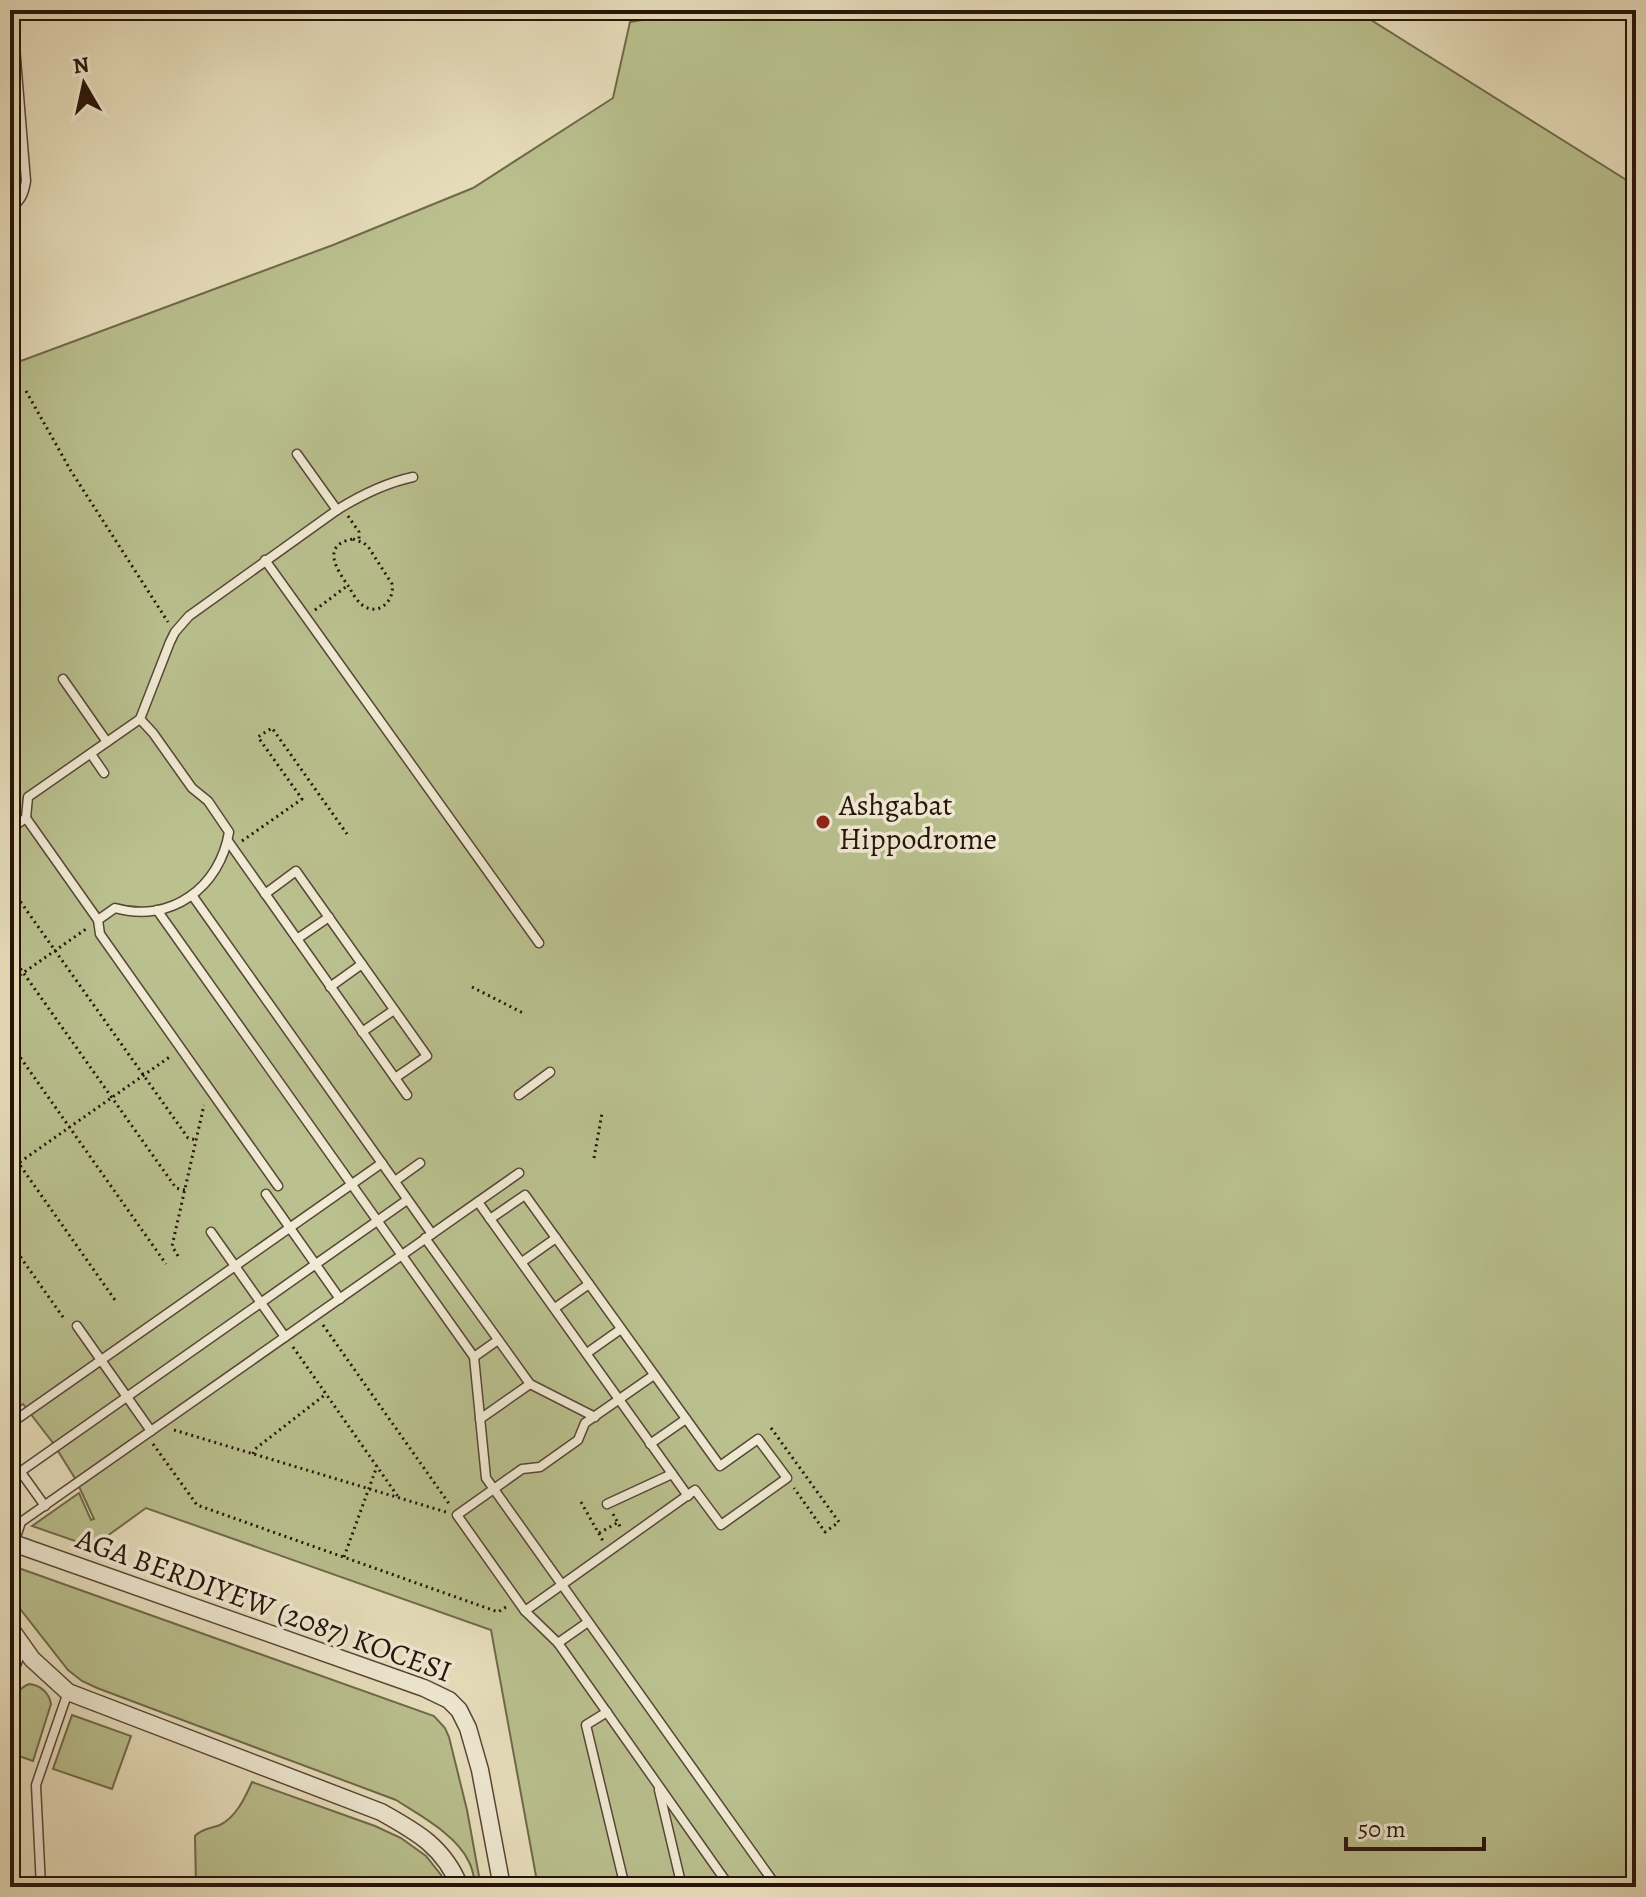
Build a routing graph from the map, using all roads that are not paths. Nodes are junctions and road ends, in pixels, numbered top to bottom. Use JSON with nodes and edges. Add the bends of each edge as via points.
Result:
{"nodes":[{"id":1,"x":12,"y":10,"type":"edge"},
{"id":2,"x":10,"y":208,"type":"edge"},
{"id":3,"x":297,"y":454,"type":"dead end"},
{"id":4,"x":413,"y":477,"type":"dead end"},
{"id":5,"x":339,"y":508,"type":"junction"},
{"id":6,"x":265,"y":560,"type":"junction"},
{"id":7,"x":63,"y":679,"type":"dead end"},
{"id":8,"x":140,"y":719,"type":"junction"},
{"id":9,"x":107,"y":742,"type":"junction"},
{"id":10,"x":91,"y":754,"type":"junction"},
{"id":11,"x":104,"y":773,"type":"dead end"},
{"id":12,"x":26,"y":818,"type":"junction"},
{"id":13,"x":10,"y":829,"type":"edge"},
{"id":14,"x":230,"y":844,"type":"junction"},
{"id":15,"x":265,"y":894,"type":"junction"},
{"id":16,"x":192,"y":895,"type":"junction"},
{"id":17,"x":157,"y":910,"type":"junction"},
{"id":18,"x":329,"y":917,"type":"junction"},
{"id":19,"x":98,"y":920,"type":"junction"},
{"id":20,"x":297,"y":939,"type":"junction"},
{"id":21,"x":539,"y":943,"type":"dead end"},
{"id":22,"x":362,"y":964,"type":"junction"},
{"id":23,"x":330,"y":987,"type":"junction"},
{"id":24,"x":394,"y":1010,"type":"junction"},
{"id":25,"x":362,"y":1032,"type":"junction"},
{"id":26,"x":550,"y":1072,"type":"dead end"},
{"id":27,"x":395,"y":1078,"type":"junction"},
{"id":28,"x":407,"y":1095,"type":"dead end"},
{"id":29,"x":519,"y":1095,"type":"dead end"},
{"id":30,"x":382,"y":1163,"type":"junction"},
{"id":31,"x":420,"y":1163,"type":"dead end"},
{"id":32,"x":519,"y":1173,"type":"dead end"},
{"id":33,"x":395,"y":1181,"type":"junction"},
{"id":34,"x":351,"y":1184,"type":"junction"},
{"id":35,"x":278,"y":1186,"type":"dead end"},
{"id":36,"x":266,"y":1194,"type":"dead end"},
{"id":37,"x":407,"y":1200,"type":"junction"},
{"id":38,"x":478,"y":1202,"type":"junction"},
{"id":39,"x":490,"y":1219,"type":"junction"},
{"id":40,"x":377,"y":1221,"type":"junction"},
{"id":41,"x":290,"y":1227,"type":"junction"},
{"id":42,"x":211,"y":1232,"type":"dead end"},
{"id":43,"x":429,"y":1236,"type":"junction"},
{"id":44,"x":556,"y":1238,"type":"junction"},
{"id":45,"x":402,"y":1255,"type":"junction"},
{"id":46,"x":522,"y":1262,"type":"junction"},
{"id":47,"x":315,"y":1264,"type":"junction"},
{"id":48,"x":235,"y":1266,"type":"junction"},
{"id":49,"x":589,"y":1284,"type":"junction"},
{"id":50,"x":340,"y":1299,"type":"junction"},
{"id":51,"x":261,"y":1302,"type":"junction"},
{"id":52,"x":555,"y":1308,"type":"junction"},
{"id":53,"x":77,"y":1326,"type":"dead end"},
{"id":54,"x":621,"y":1329,"type":"junction"},
{"id":55,"x":285,"y":1337,"type":"junction"},
{"id":56,"x":498,"y":1340,"type":"junction"},
{"id":57,"x":587,"y":1353,"type":"junction"},
{"id":58,"x":474,"y":1357,"type":"junction"},
{"id":59,"x":101,"y":1360,"type":"junction"},
{"id":60,"x":654,"y":1375,"type":"junction"},
{"id":61,"x":530,"y":1384,"type":"junction"},
{"id":62,"x":127,"y":1397,"type":"junction"},
{"id":63,"x":618,"y":1400,"type":"junction"},
{"id":64,"x":595,"y":1417,"type":"junction"},
{"id":65,"x":480,"y":1419,"type":"junction"},
{"id":66,"x":686,"y":1419,"type":"junction"},
{"id":67,"x":10,"y":1424,"type":"edge"},
{"id":68,"x":149,"y":1433,"type":"junction"},
{"id":69,"x":650,"y":1444,"type":"junction"},
{"id":70,"x":20,"y":1471,"type":"junction"},
{"id":71,"x":672,"y":1474,"type":"junction"},
{"id":72,"x":10,"y":1479,"type":"edge"},
{"id":73,"x":493,"y":1489,"type":"junction"},
{"id":74,"x":688,"y":1496,"type":"junction"},
{"id":75,"x":607,"y":1504,"type":"dead end"},
{"id":76,"x":45,"y":1506,"type":"junction"},
{"id":77,"x":12,"y":1542,"type":"edge"},
{"id":78,"x":562,"y":1585,"type":"junction"},
{"id":79,"x":525,"y":1611,"type":"junction"},
{"id":80,"x":588,"y":1622,"type":"junction"},
{"id":81,"x":10,"y":1628,"type":"edge"},
{"id":82,"x":558,"y":1643,"type":"junction"},
{"id":83,"x":23,"y":1646,"type":"junction"},
{"id":84,"x":10,"y":1681,"type":"edge"},
{"id":85,"x":68,"y":1692,"type":"junction"},
{"id":86,"x":607,"y":1712,"type":"junction"},
{"id":87,"x":658,"y":1785,"type":"junction"},
{"id":88,"x":729,"y":1885,"type":"edge"},
{"id":89,"x":41,"y":1887,"type":"edge"},
{"id":90,"x":460,"y":1887,"type":"edge"},
{"id":91,"x":502,"y":1887,"type":"edge"},
{"id":92,"x":625,"y":1887,"type":"edge"},
{"id":93,"x":682,"y":1887,"type":"edge"},
{"id":94,"x":712,"y":1887,"type":"edge"},
{"id":95,"x":777,"y":1887,"type":"edge"}],
"edges":[{"from":1,"to":2,"type":"lane","via":[[26,181],[25,192]]},
{"from":3,"to":5,"type":"lane"},
{"from":4,"to":5,"type":"lane","via":[[380,486]]},
{"from":5,"to":6,"type":"lane"},
{"from":6,"to":8,"type":"lane","via":[[175,632]]},
{"from":6,"to":21,"type":"lane"},
{"from":7,"to":9,"type":"lane"},
{"from":8,"to":9,"type":"lane"},
{"from":8,"to":14,"type":"lane","via":[[192,788],[208,801],[229,832]]},
{"from":9,"to":10,"type":"lane"},
{"from":10,"to":11,"type":"lane"},
{"from":10,"to":12,"type":"lane","via":[[28,797]]},
{"from":12,"to":13,"type":"lane"},
{"from":12,"to":19,"type":"lane"},
{"from":14,"to":15,"type":"lane"},
{"from":14,"to":16,"type":"lane","via":[[208,881]]},
{"from":15,"to":18,"type":"lane","via":[[296,871]]},
{"from":15,"to":20,"type":"lane"},
{"from":16,"to":17,"type":"lane"},
{"from":16,"to":30,"type":"lane"},
{"from":17,"to":19,"type":"lane","via":[[115,908]]},
{"from":17,"to":34,"type":"lane"},
{"from":18,"to":20,"type":"lane"},
{"from":18,"to":22,"type":"lane"},
{"from":19,"to":35,"type":"lane","via":[[100,934]]},
{"from":20,"to":23,"type":"lane"},
{"from":22,"to":23,"type":"lane"},
{"from":22,"to":24,"type":"lane"},
{"from":23,"to":25,"type":"lane"},
{"from":24,"to":25,"type":"lane"},
{"from":24,"to":27,"type":"lane","via":[[427,1056]]},
{"from":25,"to":27,"type":"lane"},
{"from":26,"to":29,"type":"lane"},
{"from":27,"to":28,"type":"lane"},
{"from":30,"to":33,"type":"lane"},
{"from":30,"to":34,"type":"lane"},
{"from":31,"to":33,"type":"lane"},
{"from":32,"to":38,"type":"lane"},
{"from":33,"to":37,"type":"lane"},
{"from":34,"to":40,"type":"lane"},
{"from":34,"to":41,"type":"lane"},
{"from":36,"to":41,"type":"lane"},
{"from":37,"to":40,"type":"lane"},
{"from":37,"to":43,"type":"lane"},
{"from":38,"to":39,"type":"lane"},
{"from":38,"to":43,"type":"lane"},
{"from":39,"to":44,"type":"lane","via":[[525,1195]]},
{"from":39,"to":46,"type":"lane"},
{"from":40,"to":45,"type":"lane"},
{"from":40,"to":47,"type":"lane"},
{"from":41,"to":47,"type":"lane"},
{"from":41,"to":48,"type":"lane"},
{"from":42,"to":48,"type":"lane"},
{"from":43,"to":45,"type":"lane"},
{"from":43,"to":56,"type":"lane"},
{"from":44,"to":46,"type":"lane"},
{"from":44,"to":49,"type":"lane"},
{"from":45,"to":50,"type":"lane"},
{"from":45,"to":58,"type":"lane"},
{"from":46,"to":52,"type":"lane"},
{"from":47,"to":50,"type":"lane"},
{"from":47,"to":51,"type":"lane"},
{"from":48,"to":51,"type":"lane"},
{"from":48,"to":59,"type":"lane"},
{"from":49,"to":52,"type":"lane"},
{"from":49,"to":54,"type":"lane"},
{"from":50,"to":55,"type":"lane"},
{"from":51,"to":55,"type":"lane"},
{"from":51,"to":62,"type":"lane"},
{"from":52,"to":57,"type":"lane"},
{"from":53,"to":59,"type":"lane"},
{"from":54,"to":57,"type":"lane"},
{"from":54,"to":60,"type":"lane"},
{"from":55,"to":68,"type":"lane"},
{"from":56,"to":58,"type":"lane"},
{"from":56,"to":61,"type":"lane"},
{"from":57,"to":63,"type":"lane"},
{"from":58,"to":65,"type":"lane"},
{"from":59,"to":62,"type":"lane"},
{"from":59,"to":67,"type":"lane"},
{"from":60,"to":63,"type":"lane"},
{"from":60,"to":66,"type":"lane"},
{"from":61,"to":64,"type":"lane"},
{"from":61,"to":65,"type":"lane"},
{"from":62,"to":68,"type":"lane"},
{"from":62,"to":70,"type":"lane"},
{"from":63,"to":64,"type":"lane"},
{"from":63,"to":69,"type":"lane"},
{"from":64,"to":73,"type":"lane","via":[[585,1423],[578,1440],[540,1467],[522,1469]]},
{"from":65,"to":73,"type":"lane","via":[[486,1478]]},
{"from":66,"to":69,"type":"lane"},
{"from":66,"to":74,"type":"lane","via":[[720,1466],[758,1439],[787,1478],[721,1525],[695,1490]]},
{"from":68,"to":76,"type":"lane"},
{"from":69,"to":71,"type":"lane"},
{"from":70,"to":72,"type":"lane"},
{"from":70,"to":76,"type":"lane"},
{"from":71,"to":74,"type":"lane"},
{"from":71,"to":75,"type":"lane"},
{"from":73,"to":78,"type":"lane"},
{"from":73,"to":79,"type":"lane","via":[[457,1515]]},
{"from":74,"to":78,"type":"lane"},
{"from":76,"to":77,"type":"lane","via":[[21,1522]]},
{"from":77,"to":91,"type":"street","name":"AGA BERDIYEW (2087) KOCESI","via":[[449,1700],[464,1717],[476,1752]]},
{"from":78,"to":79,"type":"lane"},
{"from":78,"to":80,"type":"lane"},
{"from":79,"to":82,"type":"lane"},
{"from":80,"to":82,"type":"lane"},
{"from":80,"to":95,"type":"lane"},
{"from":81,"to":83,"type":"street"},
{"from":82,"to":86,"type":"lane"},
{"from":83,"to":84,"type":"lane"},
{"from":83,"to":85,"type":"street"},
{"from":85,"to":89,"type":"lane","via":[[36,1785]]},
{"from":85,"to":90,"type":"street","via":[[381,1812],[435,1847]]},
{"from":86,"to":87,"type":"lane"},
{"from":86,"to":92,"type":"lane","via":[[586,1725]]},
{"from":87,"to":88,"type":"lane"},
{"from":87,"to":93,"type":"lane"},
{"from":88,"to":94,"type":"lane"}]}
